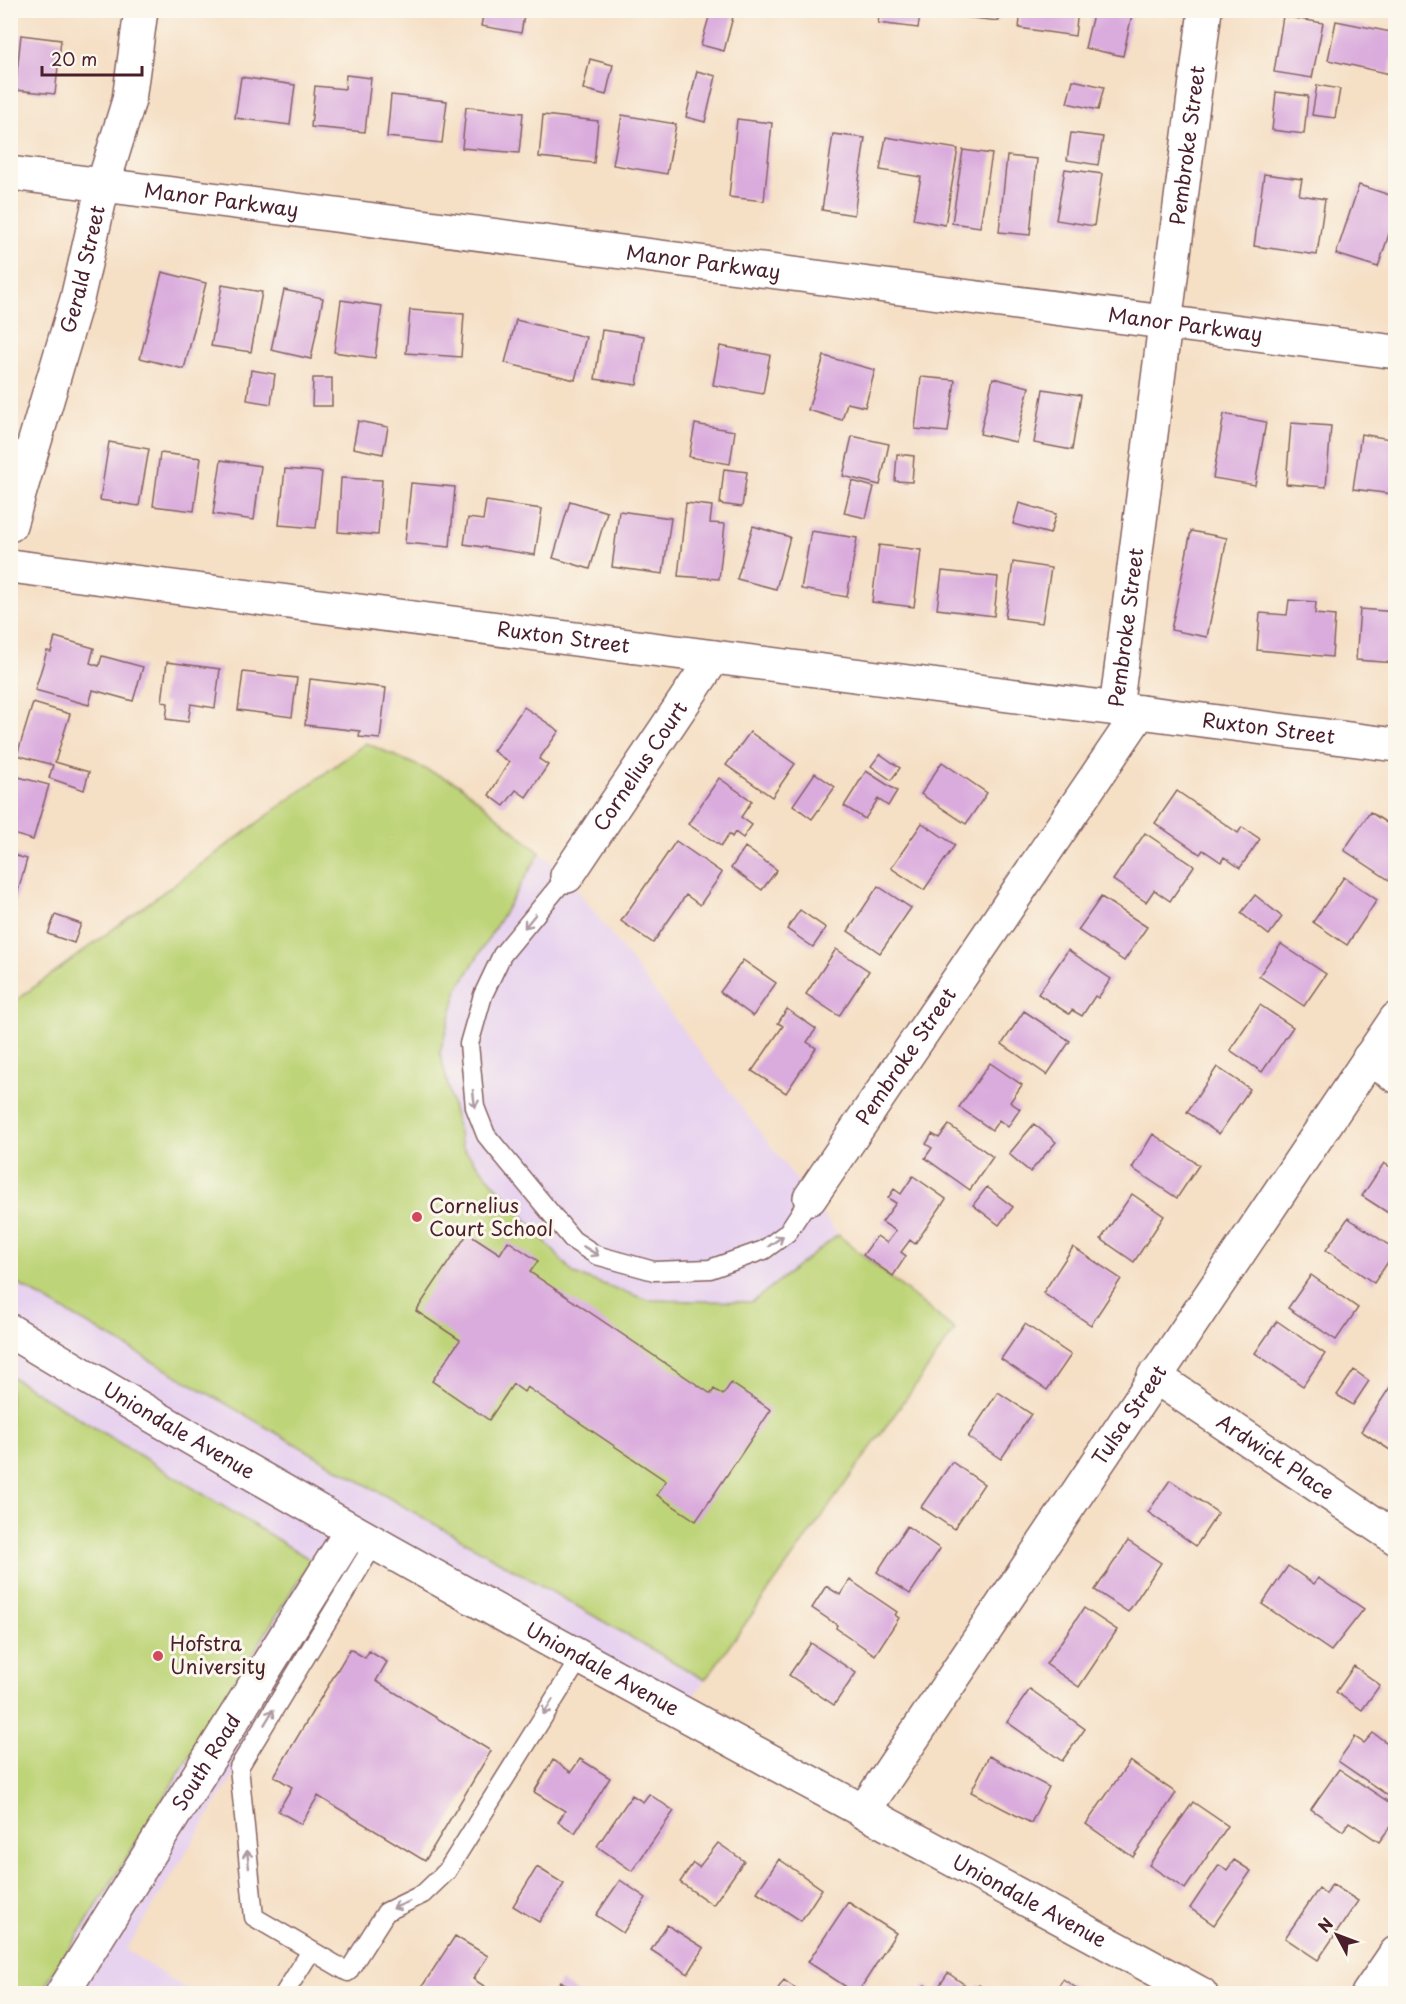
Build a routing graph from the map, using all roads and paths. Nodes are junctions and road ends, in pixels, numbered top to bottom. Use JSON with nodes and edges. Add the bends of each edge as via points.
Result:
{"nodes":[{"id":1,"x":141,"y":10,"type":"edge"},
{"id":2,"x":1205,"y":10,"type":"edge"},
{"id":3,"x":10,"y":173,"type":"edge"},
{"id":4,"x":103,"y":185,"type":"junction"},
{"id":5,"x":1166,"y":322,"type":"junction"},
{"id":6,"x":1395,"y":352,"type":"edge"},
{"id":7,"x":10,"y":525,"type":"edge"},
{"id":8,"x":10,"y":566,"type":"edge"},
{"id":9,"x":714,"y":657,"type":"junction"},
{"id":10,"x":1128,"y":711,"type":"junction"},
{"id":11,"x":1395,"y":745,"type":"edge"},
{"id":12,"x":567,"y":876,"type":"joint"},
{"id":13,"x":1395,"y":1019,"type":"edge"},
{"id":14,"x":1369,"y":1059,"type":"junction"},
{"id":15,"x":1395,"y":1076,"type":"edge"},
{"id":16,"x":810,"y":1198,"type":"joint"},
{"id":17,"x":10,"y":1331,"type":"edge"},
{"id":18,"x":1154,"y":1376,"type":"junction"},
{"id":19,"x":363,"y":1538,"type":"junction"},
{"id":20,"x":1395,"y":1538,"type":"edge"},
{"id":21,"x":580,"y":1658,"type":"junction"},
{"id":22,"x":863,"y":1812,"type":"junction"},
{"id":23,"x":311,"y":1951,"type":"junction"},
{"id":24,"x":1395,"y":1953,"type":"edge"},
{"id":25,"x":62,"y":1994,"type":"edge"},
{"id":26,"x":284,"y":1994,"type":"edge"},
{"id":27,"x":1201,"y":1994,"type":"edge"},
{"id":28,"x":1368,"y":1994,"type":"edge"}],
"edges":[{"from":1,"to":4,"type":"street","name":"Gerald Street","via":[[129,100]]},
{"from":2,"to":5,"type":"street","name":"Pembroke Street"},
{"from":3,"to":4,"type":"street","name":"Manor Parkway"},
{"from":4,"to":5,"type":"street","name":"Manor Parkway"},
{"from":4,"to":7,"type":"street","name":"Gerald Street","via":[[76,299]]},
{"from":5,"to":6,"type":"street","name":"Manor Parkway"},
{"from":5,"to":10,"type":"street","name":"Pembroke Street"},
{"from":8,"to":9,"type":"street","name":"Ruxton Street"},
{"from":9,"to":10,"type":"street","name":"Ruxton Street"},
{"from":9,"to":12,"type":"street","name":"Cornelius Court"},
{"from":10,"to":11,"type":"street","name":"Ruxton Street"},
{"from":10,"to":16,"type":"street","name":"Pembroke Street"},
{"from":12,"to":16,"type":"lane","one_way":true,"via":[[502,955],[483,995],[469,1044],[475,1107],[486,1135],[573,1240],[596,1255],[654,1270],[710,1269],[764,1250],[787,1233]]},
{"from":13,"to":14,"type":"street","name":"Tulsa Street"},
{"from":14,"to":15,"type":"street"},
{"from":14,"to":18,"type":"street","name":"Tulsa Street"},
{"from":17,"to":19,"type":"street","name":"Uniondale Avenue"},
{"from":18,"to":20,"type":"street","name":"Ardwick Place"},
{"from":18,"to":22,"type":"street","name":"Tulsa Street"},
{"from":19,"to":21,"type":"street","name":"Uniondale Avenue"},
{"from":23,"to":19,"type":"lane","one_way":true,"via":[[254,1917],[238,1767]]},
{"from":19,"to":25,"type":"street","name":"South Road"},
{"from":21,"to":22,"type":"street","name":"Uniondale Avenue"},
{"from":21,"to":23,"type":"lane","one_way":true,"via":[[447,1871],[423,1894],[386,1912],[348,1972]]},
{"from":22,"to":27,"type":"street","name":"Uniondale Avenue"},
{"from":23,"to":26,"type":"lane"},
{"from":24,"to":28,"type":"street"}]}
